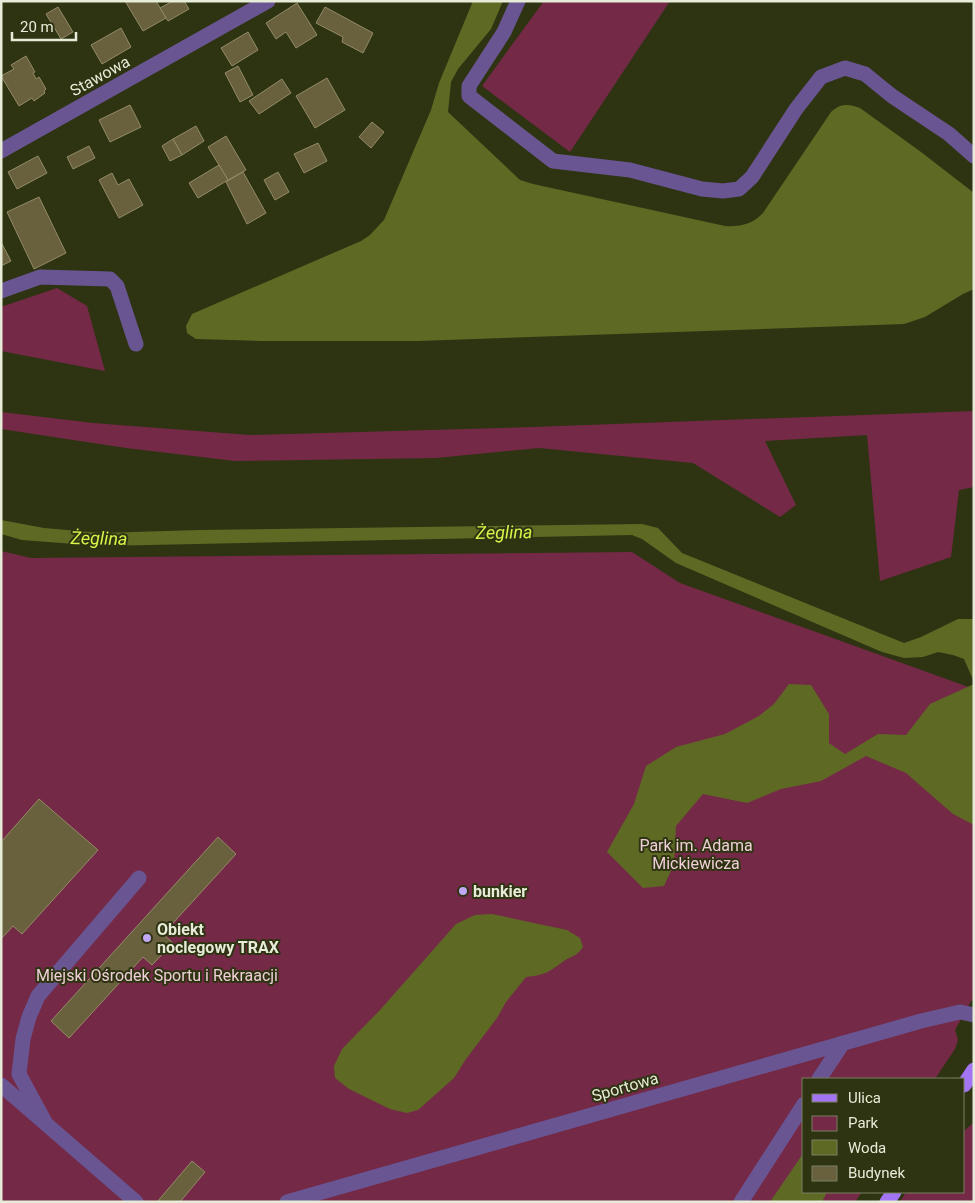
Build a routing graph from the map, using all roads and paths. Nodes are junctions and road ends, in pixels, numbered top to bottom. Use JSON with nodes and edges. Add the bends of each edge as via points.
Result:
{"nodes":[{"id":1,"x":268,"y":1,"type":"edge"},
{"id":2,"x":518,"y":1,"type":"edge"},
{"id":3,"x":1,"y":151,"type":"edge"},
{"id":4,"x":974,"y":156,"type":"edge"},
{"id":5,"x":1,"y":291,"type":"edge"},
{"id":6,"x":136,"y":344,"type":"dead end"},
{"id":7,"x":139,"y":878,"type":"dead end"},
{"id":8,"x":974,"y":1015,"type":"edge"},
{"id":9,"x":843,"y":1043,"type":"junction"},
{"id":10,"x":974,"y":1070,"type":"edge"},
{"id":11,"x":821,"y":1078,"type":"edge"},
{"id":12,"x":965,"y":1084,"type":"edge"},
{"id":13,"x":1,"y":1085,"type":"edge"},
{"id":14,"x":802,"y":1107,"type":"edge"},
{"id":15,"x":45,"y":1122,"type":"junction"},
{"id":16,"x":136,"y":1202,"type":"edge"},
{"id":17,"x":287,"y":1202,"type":"edge"},
{"id":18,"x":741,"y":1202,"type":"edge"}],
"edges":[{"from":1,"to":3,"type":"street","name":"Stawowa"},
{"from":2,"to":4,"type":"street","via":[[504,32],[469,86],[469,96],[553,161],[630,170],[702,189],[739,189],[752,177],[796,109],[821,78],[845,68],[865,74],[949,134]]},
{"from":5,"to":6,"type":"street","via":[[40,277],[110,279],[117,286]]},
{"from":7,"to":15,"type":"street","via":[[38,996],[23,1039],[19,1074]]},
{"from":8,"to":9,"type":"street","name":"Sportowa","via":[[960,1012],[921,1020]]},
{"from":9,"to":11,"type":"street"},
{"from":9,"to":17,"type":"street","name":"Sportowa"},
{"from":10,"to":12,"type":"main road"},
{"from":13,"to":15,"type":"street"},
{"from":14,"to":18,"type":"street"},
{"from":15,"to":16,"type":"street"}]}
